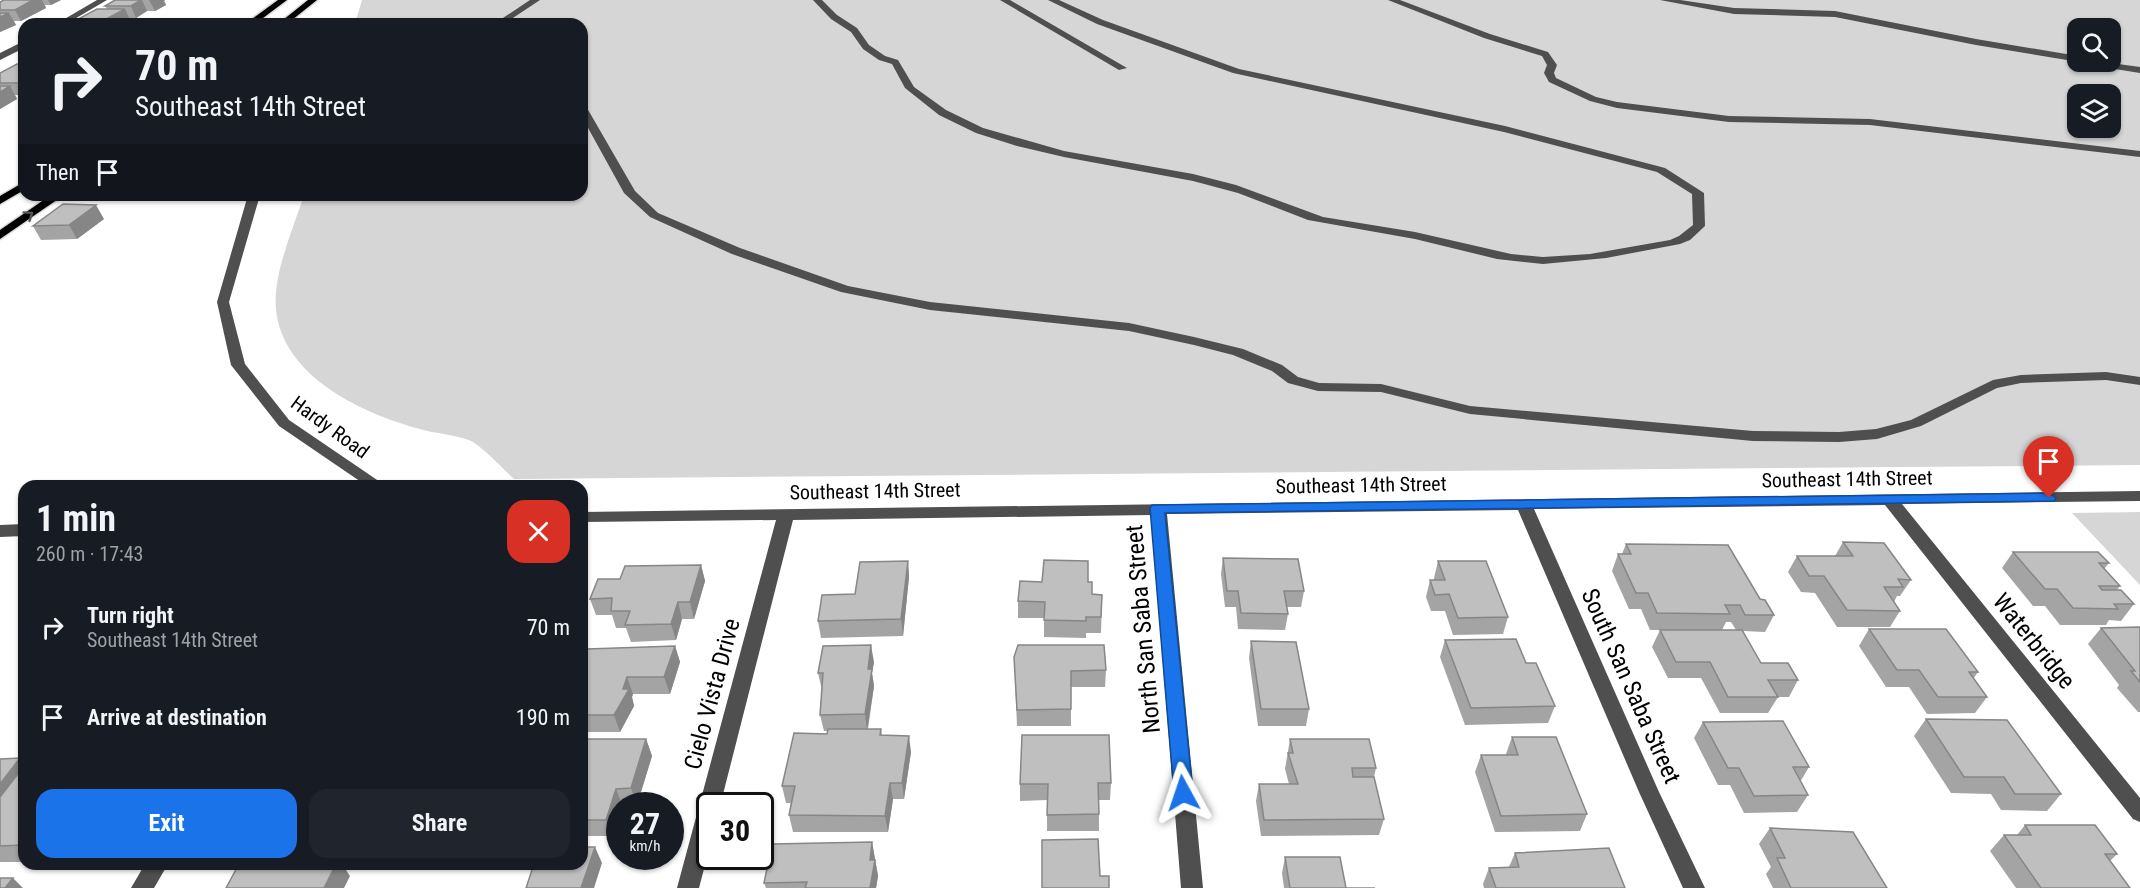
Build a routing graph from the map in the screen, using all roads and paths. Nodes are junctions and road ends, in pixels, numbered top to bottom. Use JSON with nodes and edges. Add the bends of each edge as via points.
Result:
{"nodes":[{"id":1,"x":103,"y":0,"type":"edge"},
{"id":2,"x":283,"y":0,"type":"edge"},
{"id":3,"x":313,"y":0,"type":"edge"},
{"id":4,"x":536,"y":0,"type":"edge"},
{"id":5,"x":817,"y":0,"type":"edge"},
{"id":6,"x":1004,"y":0,"type":"edge"},
{"id":7,"x":1052,"y":0,"type":"edge"},
{"id":8,"x":1392,"y":0,"type":"edge"},
{"id":9,"x":1664,"y":0,"type":"edge"},
{"id":10,"x":71,"y":18,"type":"edge"},
{"id":11,"x":258,"y":18,"type":"edge"},
{"id":12,"x":290,"y":18,"type":"edge"},
{"id":13,"x":508,"y":18,"type":"edge"},
{"id":14,"x":18,"y":47,"type":"edge"},
{"id":15,"x":0,"y":57,"type":"edge"},
{"id":16,"x":2067,"y":58,"type":"edge"},
{"id":17,"x":2121,"y":67,"type":"edge"},
{"id":18,"x":1122,"y":68,"type":"dead end"},
{"id":19,"x":2140,"y":70,"type":"edge"},
{"id":20,"x":588,"y":119,"type":"edge"},
{"id":21,"x":2140,"y":154,"type":"edge"},
{"id":22,"x":18,"y":189,"type":"edge"},
{"id":23,"x":0,"y":201,"type":"edge"},
{"id":24,"x":49,"y":201,"type":"edge"},
{"id":25,"x":252,"y":201,"type":"edge"},
{"id":26,"x":0,"y":235,"type":"edge"},
{"id":27,"x":2140,"y":381,"type":"edge"},
{"id":28,"x":369,"y":480,"type":"edge"},
{"id":29,"x":2140,"y":496,"type":"edge"},
{"id":30,"x":1890,"y":500,"type":"junction"},
{"id":31,"x":1524,"y":504,"type":"junction"},
{"id":32,"x":1158,"y":508,"type":"junction"},
{"id":33,"x":786,"y":514,"type":"junction"},
{"id":34,"x":588,"y":517,"type":"edge"},
{"id":35,"x":18,"y":530,"type":"edge"},
{"id":36,"x":0,"y":531,"type":"edge"},
{"id":37,"x":2140,"y":813,"type":"edge"},
{"id":38,"x":153,"y":870,"type":"edge"},
{"id":39,"x":142,"y":888,"type":"edge"},
{"id":40,"x":688,"y":888,"type":"edge"},
{"id":41,"x":1192,"y":888,"type":"edge"},
{"id":42,"x":1694,"y":888,"type":"edge"}],
"edges":[{"from":1,"to":10,"type":"street"},
{"from":2,"to":11,"type":"main road"},
{"from":3,"to":12,"type":"main road"},
{"from":4,"to":13,"type":"street"},
{"from":5,"to":7,"type":"street","via":[[854,30],[866,47],[894,62],[908,87],[921,98],[984,132],[1028,146],[1234,187],[1312,219],[1531,259],[1611,254],[1682,239],[1699,226],[1698,193],[1661,170],[1504,129],[1236,71],[1100,22]]},
{"from":6,"to":18,"type":"street"},
{"from":8,"to":21,"type":"street","via":[[1545,54],[1552,64],[1552,80],[1593,99],[1617,105],[1729,119],[1870,122]]},
{"from":9,"to":16,"type":"street","via":[[1734,11],[1835,14]]},
{"from":14,"to":15,"type":"street"},
{"from":17,"to":19,"type":"street"},
{"from":20,"to":27,"type":"street","via":[[630,193],[654,215],[736,251],[845,289],[930,306],[1129,327],[1194,341],[1238,352],[1293,380],[1318,387],[1381,388],[1470,410],[1753,436],[1839,437],[1877,434],[1916,423],[1994,384],[2021,379],[2106,376]]},
{"from":22,"to":23,"type":"main road"},
{"from":26,"to":24,"type":"main road","one_way":true},
{"from":25,"to":28,"type":"street","name":"Hardy Road","via":[[223,302],[238,365],[284,423]]},
{"from":29,"to":30,"type":"street","name":"Southeast 14th Street"},
{"from":30,"to":31,"type":"street","name":"Southeast 14th Street"},
{"from":30,"to":37,"type":"street","name":"Waterbridge"},
{"from":31,"to":32,"type":"street","name":"Southeast 14th Street"},
{"from":31,"to":42,"type":"street","name":"South San Saba Street"},
{"from":32,"to":33,"type":"street","name":"Southeast 14th Street"},
{"from":32,"to":41,"type":"street","name":"North San Saba Street"},
{"from":33,"to":34,"type":"street","name":"Southeast 14th Street"},
{"from":33,"to":40,"type":"street","name":"Cielo Vista Drive"},
{"from":35,"to":36,"type":"street"},
{"from":38,"to":39,"type":"street"}]}
